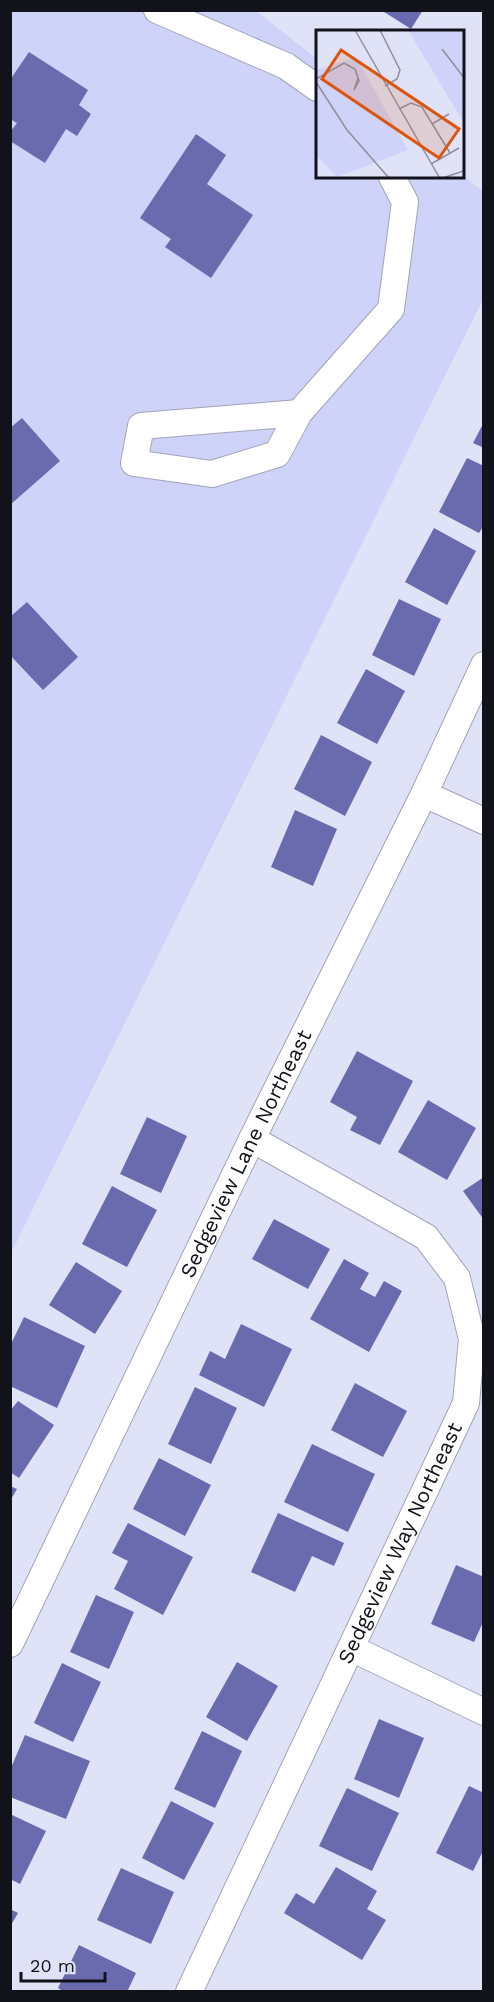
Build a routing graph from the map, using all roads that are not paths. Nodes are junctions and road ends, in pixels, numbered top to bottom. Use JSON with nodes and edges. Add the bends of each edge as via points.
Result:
{"nodes":[{"id":1,"x":158,"y":10,"type":"edge"},
{"id":2,"x":316,"y":87,"type":"edge"},
{"id":3,"x":393,"y":178,"type":"edge"},
{"id":4,"x":299,"y":413,"type":"junction"},
{"id":5,"x":483,"y":665,"type":"edge"},
{"id":6,"x":424,"y":794,"type":"junction"},
{"id":7,"x":483,"y":821,"type":"edge"},
{"id":8,"x":252,"y":1139,"type":"junction"},
{"id":9,"x":10,"y":1644,"type":"edge"},
{"id":10,"x":351,"y":1648,"type":"junction"},
{"id":11,"x":483,"y":1712,"type":"edge"},
{"id":12,"x":189,"y":1992,"type":"edge"}],
"edges":[{"from":1,"to":2,"type":"street","via":[[286,66]]},
{"from":3,"to":4,"type":"street","via":[[405,202],[391,309]]},
{"from":4,"to":4,"type":"street","via":[[141,426],[134,463],[212,474],[223,471],[277,454]]},
{"from":5,"to":6,"type":"street","name":"Sedgeview Lane Northeast"},
{"from":6,"to":7,"type":"street"},
{"from":6,"to":8,"type":"street","name":"Sedgeview Lane Northeast"},
{"from":8,"to":9,"type":"street","name":"Sedgeview Lane Northeast"},
{"from":8,"to":10,"type":"street","name":"Sedgeview Way Northeast","via":[[426,1237],[457,1278],[472,1339],[466,1403]]},
{"from":10,"to":11,"type":"street"},
{"from":10,"to":12,"type":"street","name":"Sedgeview Way Northeast"}]}
